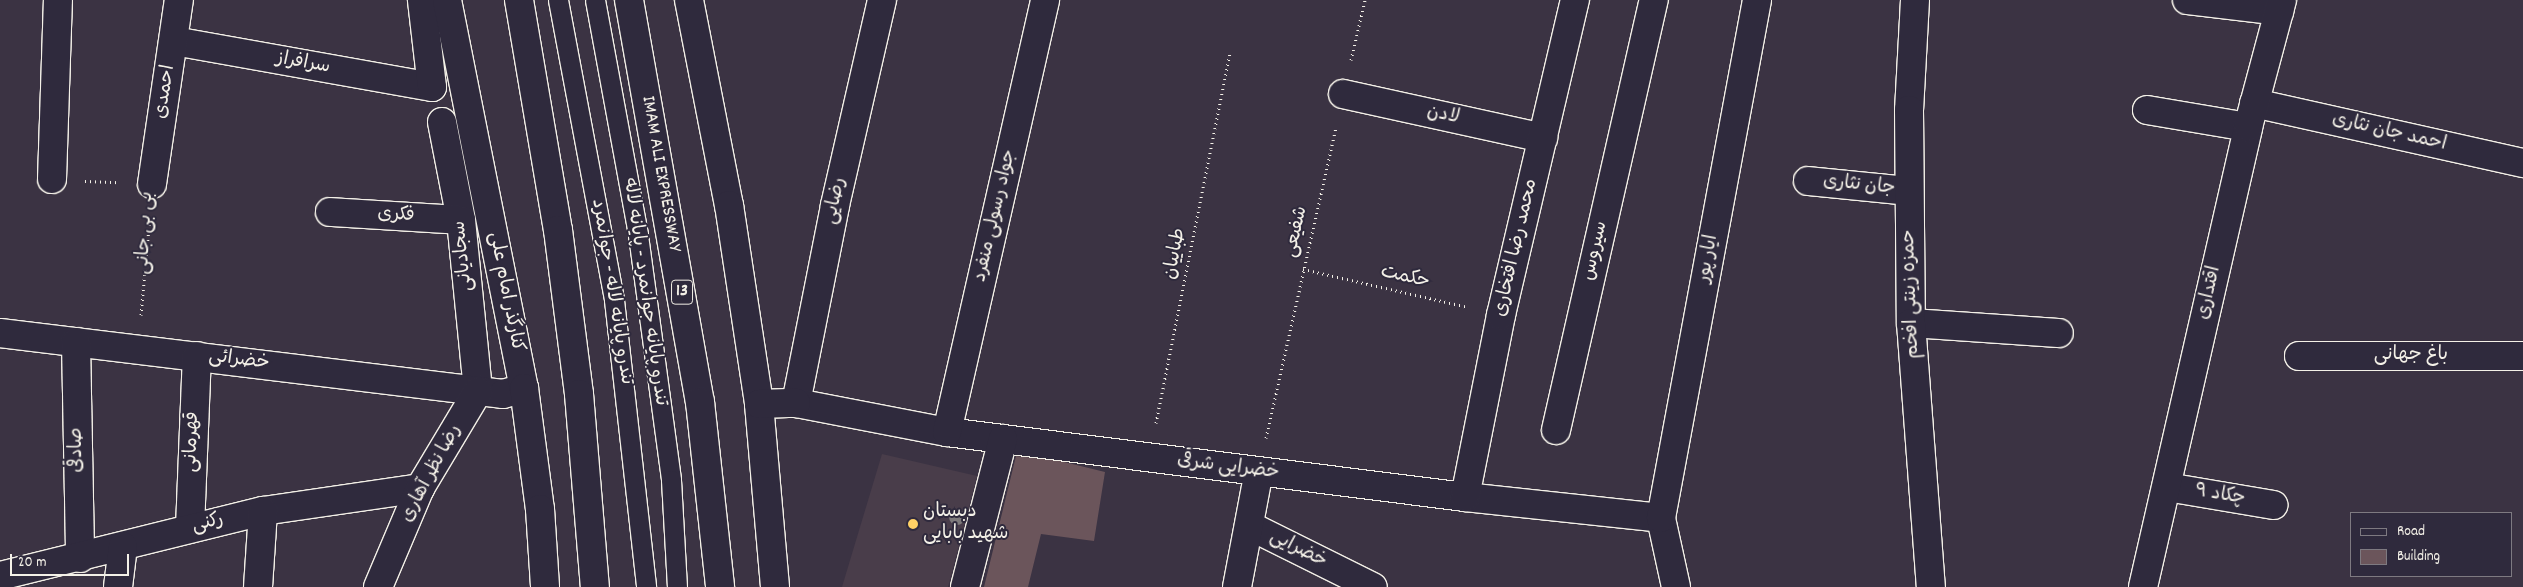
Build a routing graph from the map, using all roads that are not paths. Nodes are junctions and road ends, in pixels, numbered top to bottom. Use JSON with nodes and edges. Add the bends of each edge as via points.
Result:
{"nodes":[{"id":1,"x":58,"y":0,"type":"edge"},
{"id":2,"x":179,"y":0,"type":"edge"},
{"id":3,"x":422,"y":0,"type":"edge"},
{"id":4,"x":447,"y":0,"type":"edge"},
{"id":5,"x":520,"y":0,"type":"edge"},
{"id":6,"x":558,"y":0,"type":"edge"},
{"id":7,"x":595,"y":0,"type":"edge"},
{"id":8,"x":629,"y":0,"type":"edge"},
{"id":9,"x":689,"y":0,"type":"edge"},
{"id":10,"x":882,"y":0,"type":"edge"},
{"id":11,"x":1045,"y":0,"type":"edge"},
{"id":12,"x":1575,"y":0,"type":"edge"},
{"id":13,"x":1654,"y":0,"type":"edge"},
{"id":14,"x":1757,"y":0,"type":"edge"},
{"id":15,"x":1915,"y":0,"type":"edge"},
{"id":16,"x":2187,"y":0,"type":"edge"},
{"id":17,"x":2280,"y":6,"type":"edge"},
{"id":18,"x":174,"y":42,"type":"junction"},
{"id":19,"x":1343,"y":94,"type":"road end"},
{"id":20,"x":2147,"y":110,"type":"dead end"},
{"id":21,"x":2251,"y":115,"type":"junction"},
{"id":22,"x":442,"y":122,"type":"dead end"},
{"id":23,"x":1543,"y":138,"type":"junction"},
{"id":24,"x":2523,"y":163,"type":"edge"},
{"id":25,"x":52,"y":179,"type":"road end"},
{"id":26,"x":1808,"y":181,"type":"dead end"},
{"id":27,"x":152,"y":184,"type":"road end"},
{"id":28,"x":1909,"y":191,"type":"junction"},
{"id":29,"x":330,"y":212,"type":"dead end"},
{"id":30,"x":461,"y":220,"type":"junction"},
{"id":31,"x":1911,"y":323,"type":"junction"},
{"id":32,"x":0,"y":333,"type":"edge"},
{"id":33,"x":2059,"y":333,"type":"dead end"},
{"id":34,"x":76,"y":342,"type":"junction"},
{"id":35,"x":197,"y":356,"type":"junction"},
{"id":36,"x":2300,"y":356,"type":"dead end"},
{"id":37,"x":2523,"y":356,"type":"edge"},
{"id":38,"x":524,"y":388,"type":"junction"},
{"id":39,"x":478,"y":391,"type":"junction"},
{"id":40,"x":759,"y":404,"type":"junction"},
{"id":41,"x":796,"y":404,"type":"junction"},
{"id":42,"x":1556,"y":430,"type":"dead end"},
{"id":43,"x":947,"y":432,"type":"junction"},
{"id":44,"x":1003,"y":439,"type":"junction"},
{"id":45,"x":1259,"y":471,"type":"junction"},
{"id":46,"x":2166,"y":487,"type":"junction"},
{"id":47,"x":420,"y":488,"type":"junction"},
{"id":48,"x":1466,"y":497,"type":"junction"},
{"id":49,"x":2273,"y":505,"type":"dead end"},
{"id":50,"x":263,"y":511,"type":"junction"},
{"id":51,"x":1661,"y":518,"type":"junction"},
{"id":52,"x":1250,"y":526,"type":"junction"},
{"id":53,"x":190,"y":528,"type":"junction"},
{"id":54,"x":123,"y":546,"type":"junction"},
{"id":55,"x":80,"y":558,"type":"junction"},
{"id":56,"x":0,"y":576,"type":"edge"},
{"id":57,"x":118,"y":587,"type":"edge"},
{"id":58,"x":258,"y":587,"type":"edge"},
{"id":59,"x":378,"y":587,"type":"edge"},
{"id":60,"x":545,"y":587,"type":"edge"},
{"id":61,"x":595,"y":587,"type":"edge"},
{"id":62,"x":646,"y":587,"type":"edge"},
{"id":63,"x":677,"y":587,"type":"edge"},
{"id":64,"x":720,"y":587,"type":"edge"},
{"id":65,"x":775,"y":587,"type":"edge"},
{"id":66,"x":965,"y":587,"type":"edge"},
{"id":67,"x":1237,"y":587,"type":"edge"},
{"id":68,"x":1373,"y":587,"type":"edge"},
{"id":69,"x":1676,"y":587,"type":"edge"},
{"id":70,"x":1931,"y":587,"type":"edge"},
{"id":71,"x":2143,"y":587,"type":"edge"}],
"edges":[{"from":1,"to":25,"type":"main road"},
{"from":2,"to":18,"type":"main road","name":"احمدی"},
{"from":3,"to":18,"type":"main road","name":"سرافراز","via":[[432,88]]},
{"from":4,"to":38,"type":"main road","name":"کنارگذر امام علی"},
{"from":5,"to":61,"type":"main road","via":[[558,230],[579,394]]},
{"from":6,"to":62,"type":"lane","name":"تندرو پایانه لاله - جوانمرد","via":[[614,300],[638,492]]},
{"from":7,"to":63,"type":"lane","name":"تندرو پایانه جوانمرد - پایانه لاله","via":[[639,245],[671,480]]},
{"from":8,"to":64,"type":"main road","name":"IMAM ALI EXPRESSWAY","number":"13","via":[[700,402]]},
{"from":9,"to":40,"type":"main road","via":[[728,205]]},
{"from":10,"to":41,"type":"main road","name":"رضایی","via":[[835,206]]},
{"from":11,"to":43,"type":"main road","name":"جواد رسولی منفرد"},
{"from":12,"to":23,"type":"main road","name":"محمد رضا افتخاری"},
{"from":13,"to":42,"type":"main road","name":"سیروس"},
{"from":14,"to":51,"type":"main road","name":"ایار پور"},
{"from":15,"to":28,"type":"main road","name":"حمزه زینتی افخم"},
{"from":16,"to":17,"type":"main road"},
{"from":17,"to":21,"type":"main road","name":"اقتداری"},
{"from":18,"to":27,"type":"main road","name":"احمدی"},
{"from":19,"to":23,"type":"main road","name":"لادن"},
{"from":20,"to":21,"type":"main road","name":"احمد جان نثاری"},
{"from":21,"to":24,"type":"main road","name":"احمد جان نثاری"},
{"from":21,"to":46,"type":"main road","name":"اقتداری"},
{"from":22,"to":30,"type":"main road","name":"سجادیانی"},
{"from":23,"to":48,"type":"main road","name":"محمد رضا افتخاری","via":[[1501,315]]},
{"from":26,"to":28,"type":"main road","name":"جان نثاری"},
{"from":28,"to":31,"type":"main road","name":"حمزه زینتی افخم"},
{"from":29,"to":30,"type":"main road","name":"فکری"},
{"from":30,"to":39,"type":"main road","name":"سجادیانی"},
{"from":31,"to":33,"type":"main road"},
{"from":31,"to":70,"type":"main road","name":"حمزه زینتی افخم"},
{"from":32,"to":34,"type":"main road","name":"خضرائی"},
{"from":34,"to":35,"type":"main road","name":"خضرائی"},
{"from":34,"to":55,"type":"main road","name":"صادقی"},
{"from":35,"to":39,"type":"main road","name":"خضرائی"},
{"from":35,"to":53,"type":"main road","name":"قهرمانی"},
{"from":36,"to":37,"type":"main road","name":"باغ جهانی"},
{"from":38,"to":39,"type":"main road","name":"خضرائی","via":[[503,394]]},
{"from":38,"to":60,"type":"main road","name":"کنارگذر امام علی","via":[[540,509]]},
{"from":39,"to":47,"type":"main road","name":"رضا نظر آهاری"},
{"from":40,"to":41,"type":"main road","name":"خضرایی شرقی"},
{"from":40,"to":65,"type":"main road"},
{"from":41,"to":43,"type":"main road","name":"خضرایی شرقی"},
{"from":43,"to":44,"type":"main road","name":"خضرایی شرقی"},
{"from":44,"to":45,"type":"main road","name":"خضرایی شرقی"},
{"from":44,"to":66,"type":"main road"},
{"from":45,"to":48,"type":"main road","name":"خضرایی شرقی"},
{"from":45,"to":52,"type":"main road"},
{"from":46,"to":49,"type":"main road","name":"چکاد ۹"},
{"from":46,"to":71,"type":"main road","name":"اقتداری"},
{"from":47,"to":50,"type":"main road","name":"رکنی"},
{"from":47,"to":59,"type":"main road","name":"رضا نظر آهاری"},
{"from":48,"to":51,"type":"main road","name":"خضرایی شرقی"},
{"from":50,"to":53,"type":"main road","name":"رکنی"},
{"from":50,"to":58,"type":"main road"},
{"from":51,"to":69,"type":"main road"},
{"from":52,"to":67,"type":"main road"},
{"from":52,"to":68,"type":"main road","name":"خضرایی"},
{"from":53,"to":54,"type":"main road","name":"رکنی"},
{"from":54,"to":55,"type":"main road","name":"رکنی"},
{"from":54,"to":57,"type":"main road"},
{"from":55,"to":56,"type":"main road","name":"رکنی"}]}
